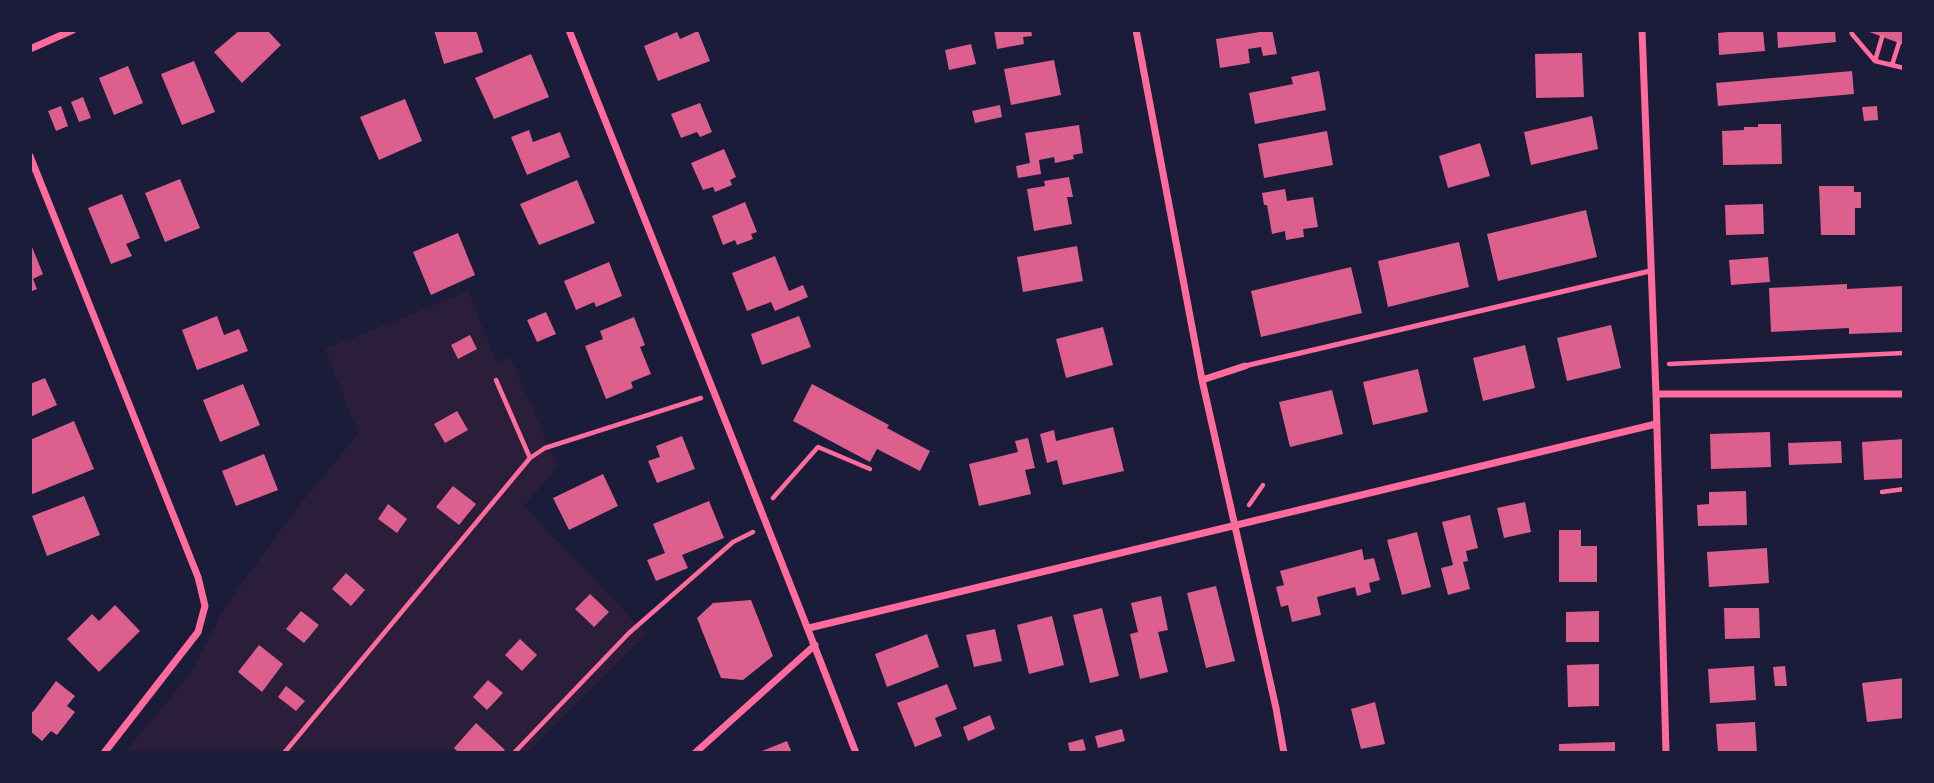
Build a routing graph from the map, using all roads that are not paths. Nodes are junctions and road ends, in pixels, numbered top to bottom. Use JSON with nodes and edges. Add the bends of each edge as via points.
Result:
{"nodes":[{"id":1,"x":73,"y":30,"type":"edge"},
{"id":2,"x":569,"y":30,"type":"edge"},
{"id":3,"x":1136,"y":30,"type":"edge"},
{"id":4,"x":1642,"y":30,"type":"edge"},
{"id":5,"x":30,"y":49,"type":"edge"},
{"id":6,"x":30,"y":156,"type":"edge"},
{"id":7,"x":1650,"y":271,"type":"junction"},
{"id":8,"x":1245,"y":366,"type":"joint"},
{"id":9,"x":1202,"y":380,"type":"junction"},
{"id":10,"x":1656,"y":394,"type":"junction"},
{"id":11,"x":1904,"y":394,"type":"edge"},
{"id":12,"x":1656,"y":424,"type":"junction"},
{"id":13,"x":1235,"y":526,"type":"junction"},
{"id":14,"x":809,"y":628,"type":"junction"},
{"id":15,"x":815,"y":645,"type":"junction"},
{"id":16,"x":104,"y":753,"type":"edge"},
{"id":17,"x":695,"y":753,"type":"edge"},
{"id":18,"x":856,"y":753,"type":"edge"},
{"id":19,"x":1284,"y":753,"type":"edge"},
{"id":20,"x":1666,"y":753,"type":"edge"}],
"edges":[{"from":1,"to":5,"type":"street"},
{"from":2,"to":14,"type":"street"},
{"from":3,"to":9,"type":"street"},
{"from":4,"to":7,"type":"street"},
{"from":6,"to":16,"type":"street","via":[[198,577],[205,606],[198,632]]},
{"from":7,"to":8,"type":"lane"},
{"from":7,"to":10,"type":"street"},
{"from":8,"to":9,"type":"street"},
{"from":9,"to":13,"type":"street"},
{"from":10,"to":11,"type":"street"},
{"from":10,"to":12,"type":"street"},
{"from":12,"to":13,"type":"street"},
{"from":12,"to":20,"type":"street"},
{"from":13,"to":14,"type":"street"},
{"from":13,"to":19,"type":"street"},
{"from":14,"to":15,"type":"street"},
{"from":15,"to":17,"type":"street"},
{"from":15,"to":18,"type":"street"}]}
